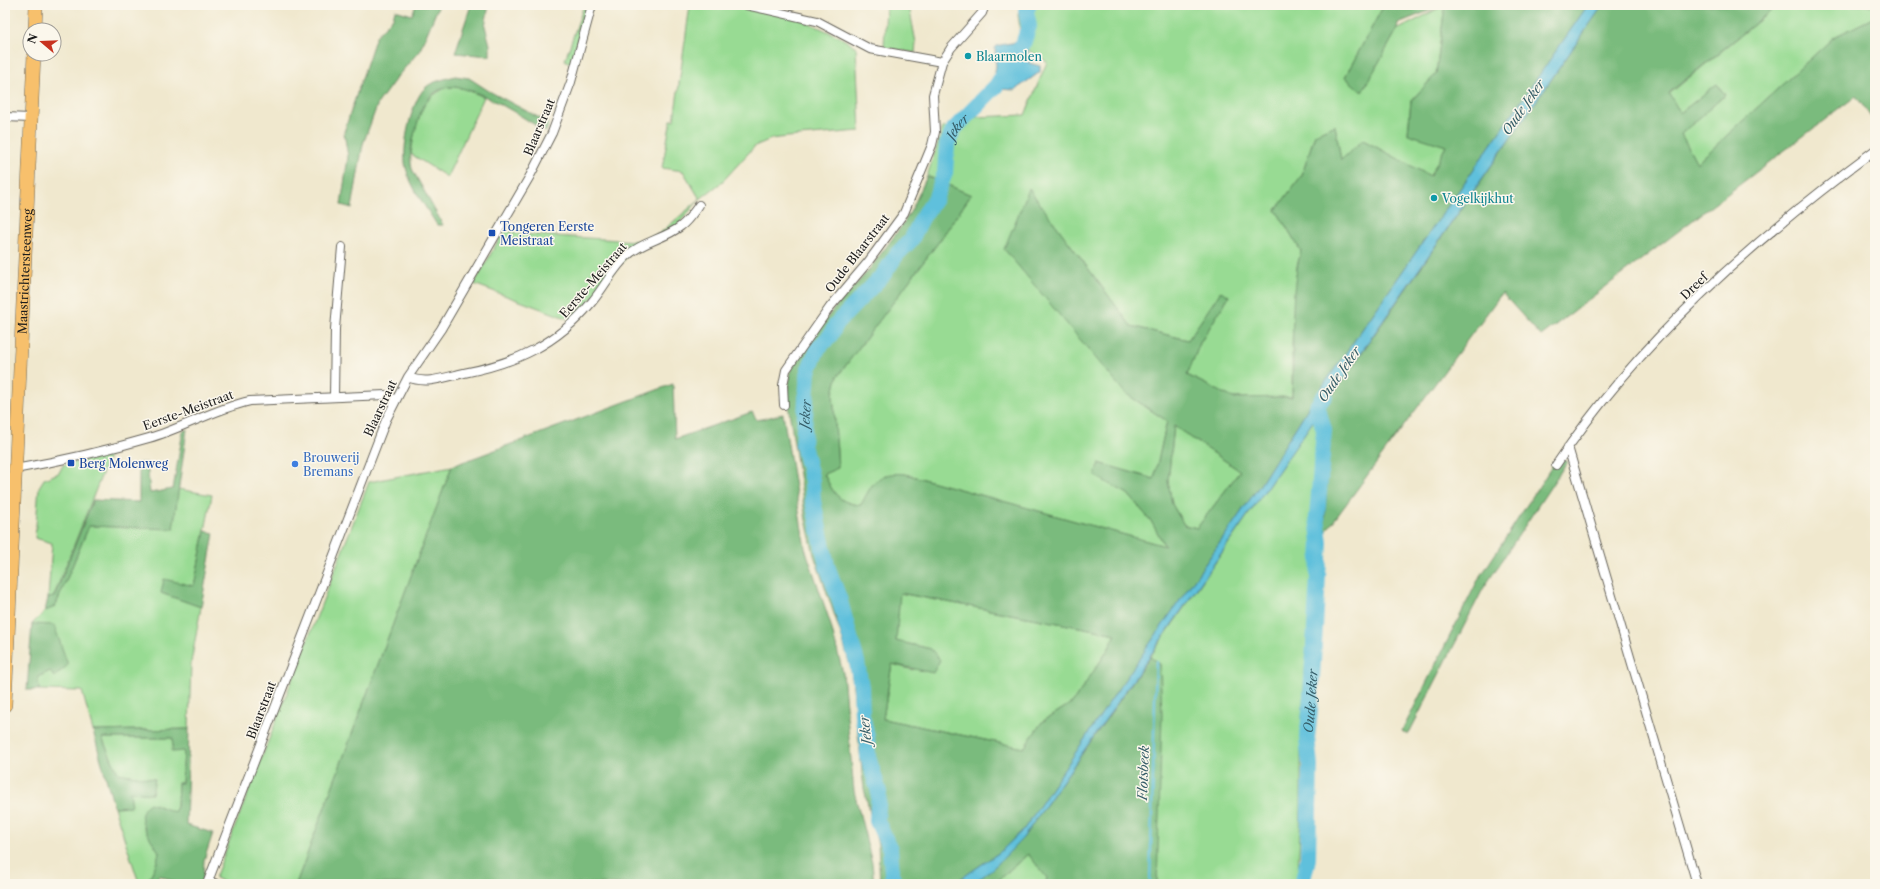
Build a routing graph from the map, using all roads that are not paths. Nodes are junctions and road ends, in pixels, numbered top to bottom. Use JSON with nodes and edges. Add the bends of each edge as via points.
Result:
{"nodes":[{"id":1,"x":36,"y":5,"type":"edge"},
{"id":2,"x":592,"y":5,"type":"edge"},
{"id":3,"x":746,"y":5,"type":"edge"},
{"id":4,"x":985,"y":5,"type":"edge"},
{"id":5,"x":35,"y":22,"type":"edge"},
{"id":6,"x":34,"y":62,"type":"edge"},
{"id":7,"x":942,"y":62,"type":"junction"},
{"id":8,"x":5,"y":117,"type":"edge"},
{"id":9,"x":31,"y":118,"type":"junction"},
{"id":10,"x":1875,"y":150,"type":"edge"},
{"id":11,"x":699,"y":205,"type":"dead end"},
{"id":12,"x":342,"y":247,"type":"dead end"},
{"id":13,"x":408,"y":378,"type":"junction"},
{"id":14,"x":334,"y":396,"type":"junction"},
{"id":15,"x":396,"y":400,"type":"junction"},
{"id":16,"x":784,"y":405,"type":"dead end"},
{"id":17,"x":1568,"y":447,"type":"junction"},
{"id":18,"x":1556,"y":465,"type":"dead end"},
{"id":19,"x":15,"y":469,"type":"junction"},
{"id":20,"x":5,"y":705,"type":"edge"},
{"id":21,"x":208,"y":882,"type":"edge"},
{"id":22,"x":217,"y":884,"type":"edge"},
{"id":23,"x":1697,"y":884,"type":"edge"}],
"edges":[{"from":1,"to":5,"type":"main road"},
{"from":2,"to":13,"type":"street","name":"Blaarstraat","via":[[571,82],[552,133],[530,176],[445,322]]},
{"from":3,"to":7,"type":"street","via":[[817,20],[870,49]]},
{"from":4,"to":7,"type":"street","name":"Oude Blaarstraat","via":[[982,13]]},
{"from":6,"to":9,"type":"main road","name":"Maastrichtersteenweg"},
{"from":7,"to":16,"type":"street","name":"Oude Blaarstraat","via":[[933,95],[935,132],[932,145],[904,213],[868,262],[830,307],[786,370],[783,385]]},
{"from":8,"to":9,"type":"street"},
{"from":9,"to":19,"type":"main road","name":"Maastrichtersteenweg"},
{"from":10,"to":17,"type":"street","name":"Dreef","via":[[1817,193],[1718,279],[1669,326],[1597,409]]},
{"from":11,"to":13,"type":"street","name":"Eerste-Meistraat","via":[[680,227],[638,247],[627,256],[579,317],[545,344],[515,360],[481,370],[428,381]]},
{"from":12,"to":14,"type":"street","via":[[335,329]]},
{"from":13,"to":15,"type":"street","name":"Blaarstraat"},
{"from":14,"to":15,"type":"street","name":"Eerste-Meistraat","via":[[386,395]]},
{"from":14,"to":19,"type":"street","name":"Eerste-Meistraat","via":[[250,401],[228,406],[150,438]]},
{"from":15,"to":21,"type":"street","name":"Blaarstraat","via":[[386,420]]},
{"from":17,"to":18,"type":"street","name":"Dreef"},
{"from":17,"to":23,"type":"street"},
{"from":19,"to":20,"type":"main road","name":"Maastrichtersteenweg"},
{"from":21,"to":22,"type":"street"}]}
